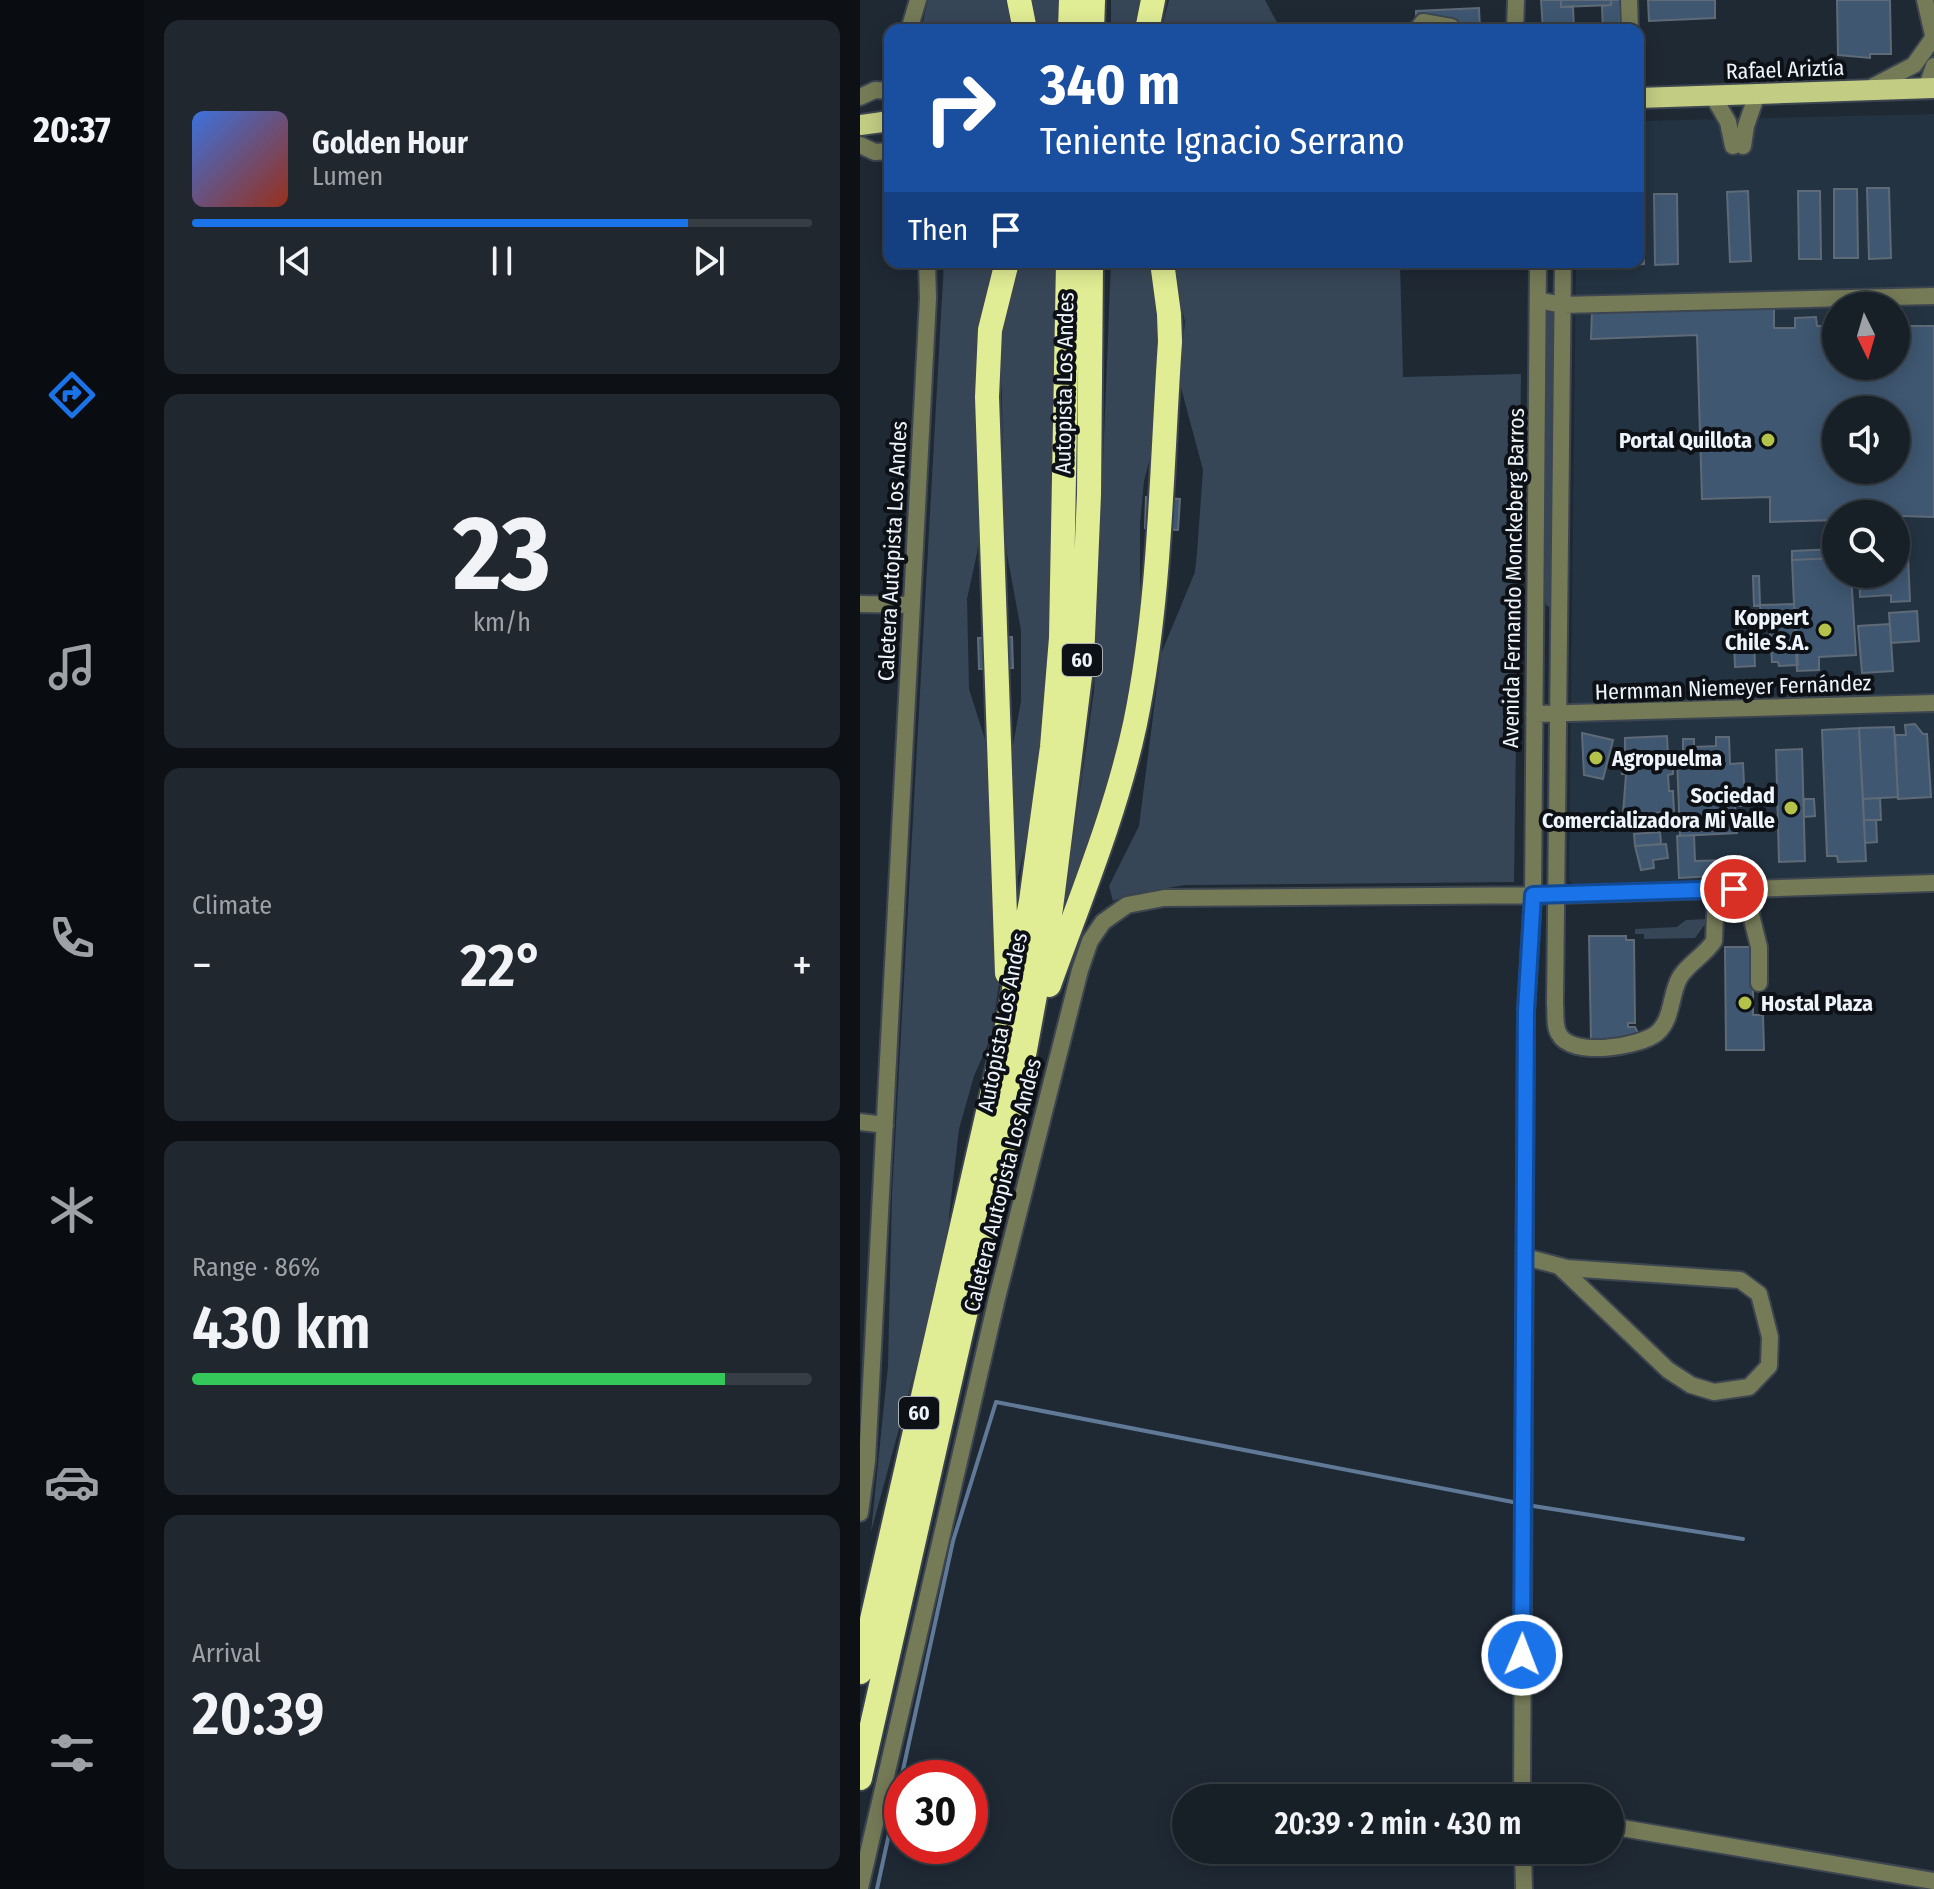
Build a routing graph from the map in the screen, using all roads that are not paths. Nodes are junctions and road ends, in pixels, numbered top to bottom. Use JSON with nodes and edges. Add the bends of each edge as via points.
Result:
{"nodes":[{"id":1,"x":918,"y":0,"type":"edge"},
{"id":2,"x":1019,"y":0,"type":"edge"},
{"id":3,"x":1071,"y":0,"type":"edge"},
{"id":4,"x":1093,"y":0,"type":"edge"},
{"id":5,"x":1153,"y":0,"type":"edge"},
{"id":6,"x":1516,"y":0,"type":"edge"},
{"id":7,"x":1629,"y":0,"type":"edge"},
{"id":8,"x":1925,"y":0,"type":"edge"},
{"id":9,"x":911,"y":24,"type":"edge"},
{"id":10,"x":1024,"y":24,"type":"edge"},
{"id":11,"x":1070,"y":24,"type":"edge"},
{"id":12,"x":1092,"y":24,"type":"edge"},
{"id":13,"x":1148,"y":24,"type":"edge"},
{"id":14,"x":1515,"y":24,"type":"edge"},
{"id":15,"x":1630,"y":24,"type":"edge"},
{"id":16,"x":1934,"y":38,"type":"edge"},
{"id":17,"x":1934,"y":66,"type":"edge"},
{"id":18,"x":1930,"y":88,"type":"edge"},
{"id":19,"x":884,"y":91,"type":"edge"},
{"id":20,"x":1865,"y":91,"type":"junction"},
{"id":21,"x":1757,"y":94,"type":"junction"},
{"id":22,"x":1713,"y":96,"type":"junction"},
{"id":23,"x":860,"y":97,"type":"edge"},
{"id":24,"x":1644,"y":98,"type":"edge"},
{"id":25,"x":884,"y":122,"type":"edge"},
{"id":26,"x":860,"y":125,"type":"edge"},
{"id":27,"x":860,"y":145,"type":"edge"},
{"id":28,"x":884,"y":151,"type":"edge"},
{"id":29,"x":927,"y":268,"type":"edge"},
{"id":30,"x":1005,"y":268,"type":"edge"},
{"id":31,"x":1068,"y":268,"type":"edge"},
{"id":32,"x":1091,"y":268,"type":"edge"},
{"id":33,"x":1163,"y":268,"type":"edge"},
{"id":34,"x":1538,"y":268,"type":"edge"},
{"id":35,"x":1563,"y":268,"type":"edge"},
{"id":36,"x":1934,"y":296,"type":"edge"},
{"id":37,"x":1538,"y":300,"type":"junction"},
{"id":38,"x":1562,"y":305,"type":"junction"},
{"id":39,"x":860,"y":604,"type":"edge"},
{"id":40,"x":912,"y":605,"type":"junction"},
{"id":41,"x":1934,"y":703,"type":"edge"},
{"id":42,"x":1534,"y":714,"type":"junction"},
{"id":43,"x":1557,"y":714,"type":"junction"},
{"id":44,"x":1934,"y":883,"type":"edge"},
{"id":45,"x":1752,"y":889,"type":"junction"},
{"id":46,"x":1716,"y":890,"type":"junction"},
{"id":47,"x":1533,"y":895,"type":"junction"},
{"id":48,"x":1556,"y":895,"type":"junction"},
{"id":49,"x":1759,"y":983,"type":"dead end"},
{"id":50,"x":1014,"y":1048,"type":"junction"},
{"id":51,"x":860,"y":1122,"type":"edge"},
{"id":52,"x":885,"y":1125,"type":"junction"},
{"id":53,"x":1525,"y":1257,"type":"junction"},
{"id":54,"x":1559,"y":1266,"type":"junction"},
{"id":55,"x":860,"y":1513,"type":"edge"},
{"id":56,"x":860,"y":1672,"type":"edge"},
{"id":57,"x":860,"y":1778,"type":"edge"},
{"id":58,"x":1522,"y":1784,"type":"edge"},
{"id":59,"x":1624,"y":1828,"type":"edge"},
{"id":60,"x":1523,"y":1864,"type":"edge"},
{"id":61,"x":1934,"y":1881,"type":"edge"},
{"id":62,"x":860,"y":1888,"type":"edge"},
{"id":63,"x":1524,"y":1889,"type":"edge"}],
"edges":[{"from":1,"to":9,"type":"street"},
{"from":2,"to":10,"type":"highway"},
{"from":3,"to":11,"type":"highway"},
{"from":4,"to":12,"type":"highway"},
{"from":5,"to":13,"type":"highway"},
{"from":6,"to":14,"type":"street"},
{"from":7,"to":15,"type":"street"},
{"from":8,"to":16,"type":"street"},
{"from":16,"to":20,"type":"street","via":[[1914,65]]},
{"from":17,"to":18,"type":"street"},
{"from":18,"to":20,"type":"main road","name":"Rafael Ariztía"},
{"from":19,"to":23,"type":"street"},
{"from":20,"to":21,"type":"main road","name":"Rafael Ariztía"},
{"from":21,"to":22,"type":"main road","name":"Rafael Ariztía"},
{"from":21,"to":22,"type":"street","via":[[1738,146]]},
{"from":22,"to":24,"type":"main road","name":"Rafael Ariztía"},
{"from":25,"to":26,"type":"main road"},
{"from":27,"to":28,"type":"street"},
{"from":29,"to":40,"type":"street","name":"Caletera Autopista Los Andes"},
{"from":30,"to":50,"type":"highway","via":[[992,318],[987,370],[1007,977]]},
{"from":31,"to":50,"type":"highway","name":"Autopista Los Andes","number":"60","via":[[1059,666]]},
{"from":32,"to":50,"type":"highway","name":"Autopista Los Andes","number":"60","via":[[1082,660],[1063,827]]},
{"from":33,"to":50,"type":"highway","via":[[1170,342],[1156,596],[1135,723],[1108,819]]},
{"from":34,"to":37,"type":"street","name":"Avenida Fernando Monckeberg Barros"},
{"from":35,"to":38,"type":"street","name":"Avenida Fernando Monckeberg Barros"},
{"from":36,"to":38,"type":"street"},
{"from":37,"to":38,"type":"street"},
{"from":37,"to":42,"type":"street","name":"Avenida Fernando Monckeberg Barros"},
{"from":38,"to":43,"type":"street","name":"Avenida Fernando Monckeberg Barros"},
{"from":39,"to":40,"type":"street"},
{"from":40,"to":52,"type":"street","name":"Caletera Autopista Los Andes"},
{"from":41,"to":43,"type":"street","name":"Hermman Niemeyer Fernández"},
{"from":42,"to":43,"type":"street","name":"Hermman Niemeyer Fernández"},
{"from":42,"to":47,"type":"street","name":"Avenida Fernando Monckeberg Barros"},
{"from":43,"to":48,"type":"street","name":"Avenida Fernando Monckeberg Barros"},
{"from":44,"to":45,"type":"street","name":"Caletera Autopista Los Andes"},
{"from":45,"to":46,"type":"street","name":"Caletera Autopista Los Andes"},
{"from":45,"to":49,"type":"street"},
{"from":46,"to":48,"type":"street","name":"Caletera Autopista Los Andes"},
{"from":46,"to":48,"type":"street","name":"Avenida Fernando Monckeberg Barros","via":[[1714,941],[1682,973],[1669,1014],[1656,1033],[1634,1044],[1605,1047],[1576,1047],[1562,1039],[1556,1021]]},
{"from":47,"to":48,"type":"street","name":"Caletera Autopista Los Andes"},
{"from":47,"to":53,"type":"street","name":"Avenida Fernando Monckeberg Barros","via":[[1526,1011]]},
{"from":47,"to":62,"type":"street","name":"Caletera Autopista Los Andes","via":[[1164,898],[1127,905],[1103,922],[1090,941],[1048,1089],[957,1462]]},
{"from":50,"to":56,"type":"highway","name":"Autopista Los Andes","number":"60"},
{"from":50,"to":57,"type":"highway","name":"Autopista Los Andes","number":"60"},
{"from":51,"to":52,"type":"street"},
{"from":52,"to":55,"type":"street","name":"Caletera Autopista Los Andes"},
{"from":53,"to":54,"type":"street"},
{"from":53,"to":58,"type":"street","name":"Avenida Fernando Monckeberg Barros"},
{"from":54,"to":54,"type":"street","via":[[1740,1280],[1759,1294],[1770,1337],[1769,1366],[1749,1387],[1714,1392],[1691,1385],[1668,1370]]},
{"from":59,"to":61,"type":"street"},
{"from":60,"to":63,"type":"street"}]}
